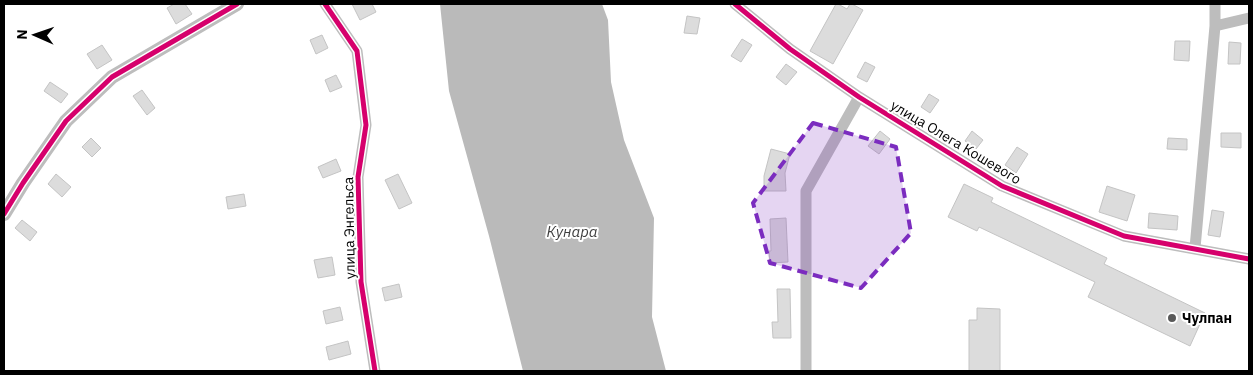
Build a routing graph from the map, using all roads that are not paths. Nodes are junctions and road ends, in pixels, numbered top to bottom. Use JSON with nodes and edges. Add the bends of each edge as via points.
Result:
{"nodes":[{"id":1,"x":237,"y":4,"type":"edge"},
{"id":2,"x":325,"y":4,"type":"edge"},
{"id":3,"x":735,"y":4,"type":"edge"},
{"id":4,"x":1215,"y":4,"type":"edge"},
{"id":5,"x":1249,"y":18,"type":"edge"},
{"id":6,"x":1215,"y":26,"type":"junction"},
{"id":7,"x":859,"y":97,"type":"junction"},
{"id":8,"x":4,"y":214,"type":"edge"},
{"id":9,"x":1194,"y":248,"type":"junction"},
{"id":10,"x":1249,"y":258,"type":"edge"},
{"id":11,"x":375,"y":371,"type":"edge"},
{"id":12,"x":806,"y":371,"type":"edge"}],
"edges":[{"from":1,"to":8,"type":"street","via":[[112,77],[66,121]]},
{"from":2,"to":11,"type":"street","name":"улица Энгельса","via":[[357,51],[366,125],[358,177],[361,282]]},
{"from":3,"to":7,"type":"street","name":"улица Олега Кошевого","via":[[790,49]]},
{"from":4,"to":6,"type":"street"},
{"from":5,"to":6,"type":"street"},
{"from":6,"to":9,"type":"street"},
{"from":7,"to":9,"type":"street","name":"улица Олега Кошевого","via":[[1002,186],[1124,236]]},
{"from":7,"to":12,"type":"street","via":[[806,191]]},
{"from":9,"to":10,"type":"street","name":"улица Олега Кошевого"}]}
